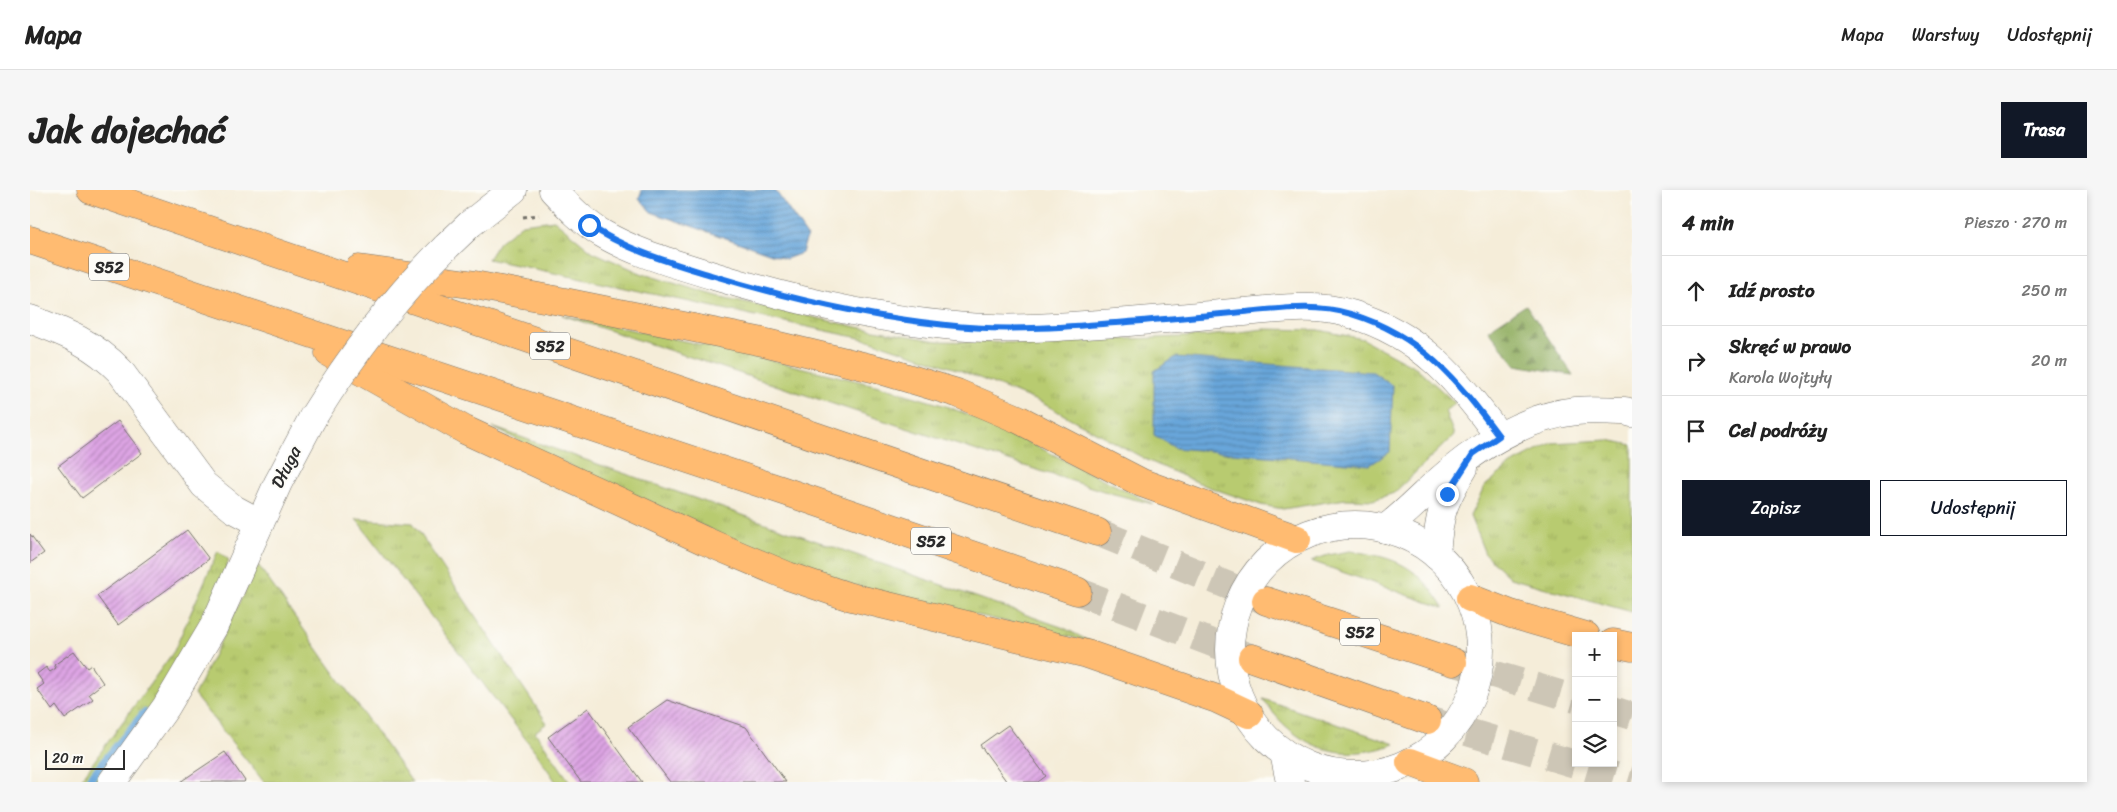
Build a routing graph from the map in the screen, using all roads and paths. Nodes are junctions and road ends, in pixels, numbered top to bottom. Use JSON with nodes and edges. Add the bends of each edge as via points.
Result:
{"nodes":[{"id":1,"x":91,"y":190,"type":"edge"},
{"id":2,"x":513,"y":190,"type":"edge"},
{"id":3,"x":560,"y":197,"type":"edge"},
{"id":4,"x":521,"y":218,"type":"dead end"},
{"id":5,"x":30,"y":240,"type":"edge"},
{"id":6,"x":295,"y":261,"type":"junction"},
{"id":7,"x":30,"y":320,"type":"edge"},
{"id":8,"x":276,"y":323,"type":"junction"},
{"id":9,"x":1632,"y":413,"type":"edge"},
{"id":10,"x":1499,"y":436,"type":"junction"},
{"id":11,"x":1473,"y":454,"type":"junction"},
{"id":12,"x":260,"y":523,"type":"junction"},
{"id":13,"x":1384,"y":529,"type":"junction"},
{"id":14,"x":1097,"y":532,"type":"tunnel mouth"},
{"id":15,"x":1297,"y":539,"type":"junction"},
{"id":16,"x":1436,"y":555,"type":"junction"},
{"id":17,"x":1077,"y":591,"type":"tunnel mouth"},
{"id":18,"x":1470,"y":598,"type":"junction"},
{"id":19,"x":1266,"y":601,"type":"tunnel mouth"},
{"id":20,"x":1573,"y":632,"type":"edge"},
{"id":21,"x":1617,"y":644,"type":"edge"},
{"id":22,"x":1632,"y":647,"type":"edge"},
{"id":23,"x":1252,"y":658,"type":"tunnel mouth"},
{"id":24,"x":1453,"y":662,"type":"tunnel mouth"},
{"id":25,"x":1249,"y":714,"type":"junction"},
{"id":26,"x":1427,"y":720,"type":"tunnel mouth"},
{"id":27,"x":1284,"y":753,"type":"junction"},
{"id":28,"x":1410,"y":762,"type":"junction"},
{"id":29,"x":1355,"y":778,"type":"edge"},
{"id":30,"x":112,"y":782,"type":"edge"},
{"id":31,"x":1290,"y":782,"type":"edge"},
{"id":32,"x":1464,"y":782,"type":"edge"}],
"edges":[{"from":1,"to":6,"type":"highway","number":"S52"},
{"from":2,"to":12,"type":"street","name":"Długa","bridge":true,"via":[[445,248],[385,313],[313,417]]},
{"from":3,"to":4,"type":"path","via":[[547,214]]},
{"from":3,"to":10,"type":"street","via":[[603,234],[643,253],[743,285],[891,319],[948,326],[1022,328],[1314,308],[1350,313],[1417,345],[1449,374]]},
{"from":5,"to":8,"type":"highway","number":"S52"},
{"from":6,"to":14,"type":"highway","number":"S52"},
{"from":6,"to":15,"type":"highway","via":[[469,284],[763,342],[884,371],[957,393],[1018,419],[1142,483]]},
{"from":7,"to":12,"type":"street","via":[[74,336],[108,359],[204,485],[234,510]]},
{"from":8,"to":17,"type":"highway","number":"S52"},
{"from":8,"to":25,"type":"highway","via":[[465,430],[780,573],[846,596],[1087,654],[1210,696]]},
{"from":9,"to":10,"type":"street","via":[[1575,411],[1540,419]]},
{"from":10,"to":11,"type":"street"},
{"from":11,"to":13,"type":"street"},
{"from":11,"to":16,"type":"street","via":[[1447,494],[1438,520]]},
{"from":12,"to":30,"type":"street","name":"Długa","via":[[234,586],[194,662]]},
{"from":13,"to":15,"type":"street","via":[[1338,527]]},
{"from":13,"to":16,"type":"street","via":[[1412,539]]},
{"from":15,"to":25,"type":"street","via":[[1260,570],[1246,589],[1237,610],[1230,655],[1236,685]]},
{"from":16,"to":18,"type":"street"},
{"from":18,"to":20,"type":"highway"},
{"from":18,"to":28,"type":"street","via":[[1478,620],[1480,644],[1475,686],[1456,724],[1442,740]]},
{"from":19,"to":24,"type":"highway","number":"S52"},
{"from":21,"to":22,"type":"highway"},
{"from":23,"to":26,"type":"highway"},
{"from":25,"to":27,"type":"street","via":[[1266,738]]},
{"from":27,"to":29,"type":"street","via":[[1320,770]]},
{"from":27,"to":31,"type":"street"},
{"from":28,"to":29,"type":"street"},
{"from":28,"to":32,"type":"highway"}]}
